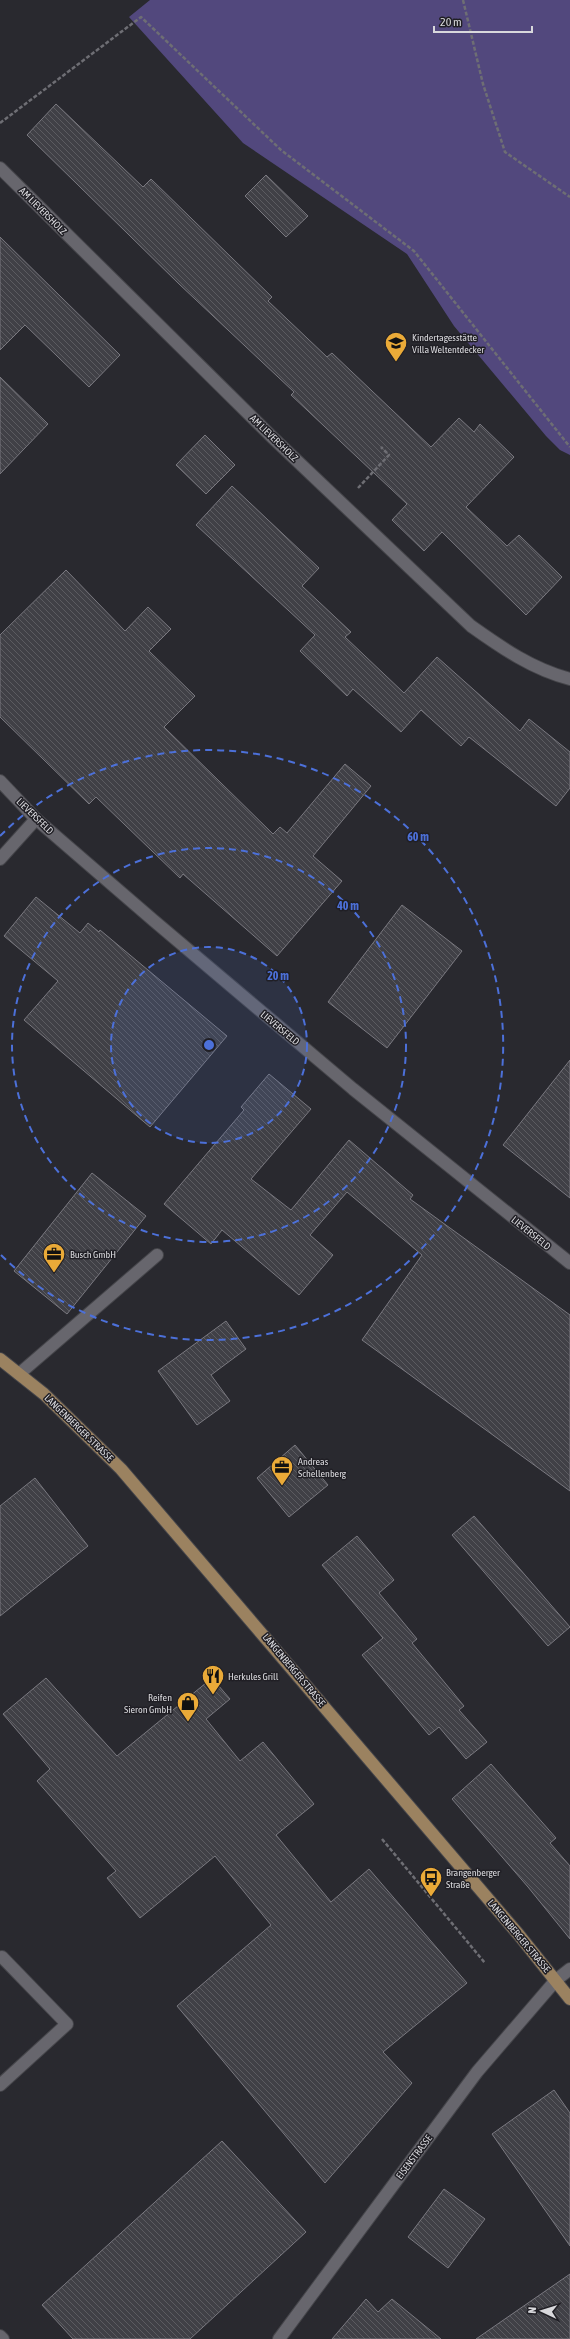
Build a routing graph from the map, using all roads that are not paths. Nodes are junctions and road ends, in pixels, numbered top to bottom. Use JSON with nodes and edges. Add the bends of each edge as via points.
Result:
{"nodes":[{"id":1,"x":0,"y":168,"type":"edge"},
{"id":2,"x":570,"y":679,"type":"edge"},
{"id":3,"x":0,"y":781,"type":"edge"},
{"id":4,"x":36,"y":819,"type":"junction"},
{"id":5,"x":0,"y":859,"type":"edge"},
{"id":6,"x":156,"y":1255,"type":"dead end"},
{"id":7,"x":570,"y":1263,"type":"edge"},
{"id":8,"x":0,"y":1359,"type":"edge"},
{"id":9,"x":19,"y":1374,"type":"junction"},
{"id":10,"x":2,"y":1957,"type":"dead end"},
{"id":11,"x":570,"y":1970,"type":"edge"},
{"id":12,"x":556,"y":1980,"type":"junction"},
{"id":13,"x":570,"y":1999,"type":"edge"},
{"id":14,"x":0,"y":2085,"type":"edge"},
{"id":15,"x":0,"y":2336,"type":"edge"},
{"id":16,"x":3,"y":2339,"type":"edge"},
{"id":17,"x":279,"y":2339,"type":"edge"}],
"edges":[{"from":1,"to":2,"type":"street","name":"AM LIEVERSHOLZ","via":[[146,314],[471,626],[507,652],[546,672]]},
{"from":3,"to":4,"type":"street","name":"LIEVERSFELD"},
{"from":4,"to":5,"type":"street"},
{"from":4,"to":7,"type":"street","name":"LIEVERSFELD","via":[[353,1089]]},
{"from":6,"to":9,"type":"street"},
{"from":8,"to":9,"type":"main road","name":"LANGENBERGER STRASSE"},
{"from":9,"to":12,"type":"main road","name":"LANGENBERGER STRASSE","via":[[44,1394],[121,1469]]},
{"from":10,"to":14,"type":"street","via":[[67,2024]]},
{"from":11,"to":12,"type":"street"},
{"from":12,"to":13,"type":"main road","name":"LANGENBERGER STRASSE"},
{"from":12,"to":17,"type":"street","name":"EISENSTRASSE","via":[[477,2072]]},
{"from":15,"to":16,"type":"street"}]}
